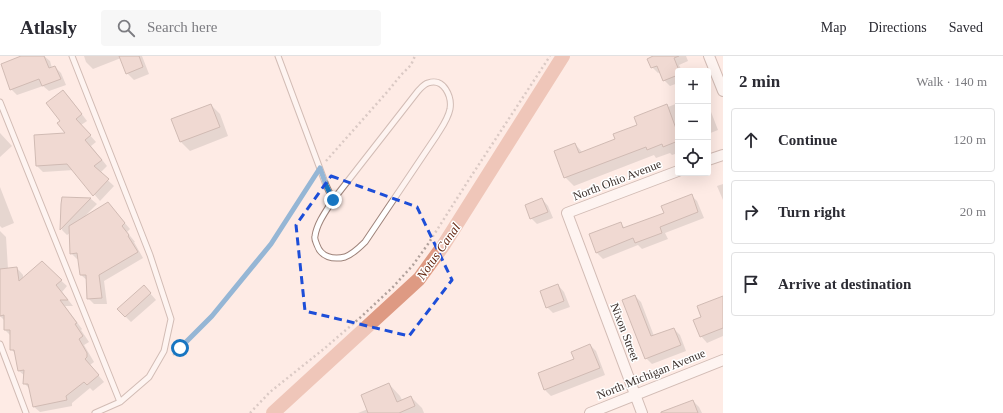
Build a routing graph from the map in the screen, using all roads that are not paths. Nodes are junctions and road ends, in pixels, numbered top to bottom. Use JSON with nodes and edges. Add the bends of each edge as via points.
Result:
{"nodes":[{"id":1,"x":72,"y":56,"type":"edge"},
{"id":2,"x":278,"y":56,"type":"edge"},
{"id":3,"x":709,"y":56,"type":"edge"},
{"id":4,"x":723,"y":91,"type":"edge"},
{"id":5,"x":0,"y":102,"type":"edge"},
{"id":6,"x":723,"y":154,"type":"edge"},
{"id":7,"x":711,"y":159,"type":"edge"},
{"id":8,"x":675,"y":172,"type":"edge"},
{"id":9,"x":333,"y":200,"type":"junction"},
{"id":10,"x":584,"y":260,"type":"joint"},
{"id":11,"x":0,"y":344,"type":"edge"},
{"id":12,"x":723,"y":360,"type":"edge"},
{"id":13,"x":635,"y":395,"type":"junction"},
{"id":14,"x":120,"y":402,"type":"junction"},
{"id":15,"x":26,"y":413,"type":"edge"},
{"id":16,"x":95,"y":413,"type":"edge"},
{"id":17,"x":590,"y":413,"type":"edge"},
{"id":18,"x":642,"y":413,"type":"edge"}],
"edges":[{"from":1,"to":14,"type":"lane","via":[[150,255],[171,318],[164,351],[149,377]]},
{"from":2,"to":9,"type":"lane"},
{"from":3,"to":4,"type":"street"},
{"from":5,"to":14,"type":"lane"},
{"from":6,"to":7,"type":"street"},
{"from":8,"to":10,"type":"street","name":"North Ohio Avenue","via":[[567,213]]},
{"from":9,"to":9,"type":"lane","via":[[421,88],[429,82],[443,85],[450,100],[446,121],[365,242],[345,257],[324,256],[318,250],[314,238],[317,227]]},
{"from":10,"to":13,"type":"street","name":"Nixon Street"},
{"from":11,"to":15,"type":"lane"},
{"from":12,"to":13,"type":"street","name":"North Michigan Avenue"},
{"from":13,"to":17,"type":"street","name":"North Michigan Avenue"},
{"from":13,"to":18,"type":"street","name":"Nixon Street"},
{"from":14,"to":16,"type":"lane"}]}
